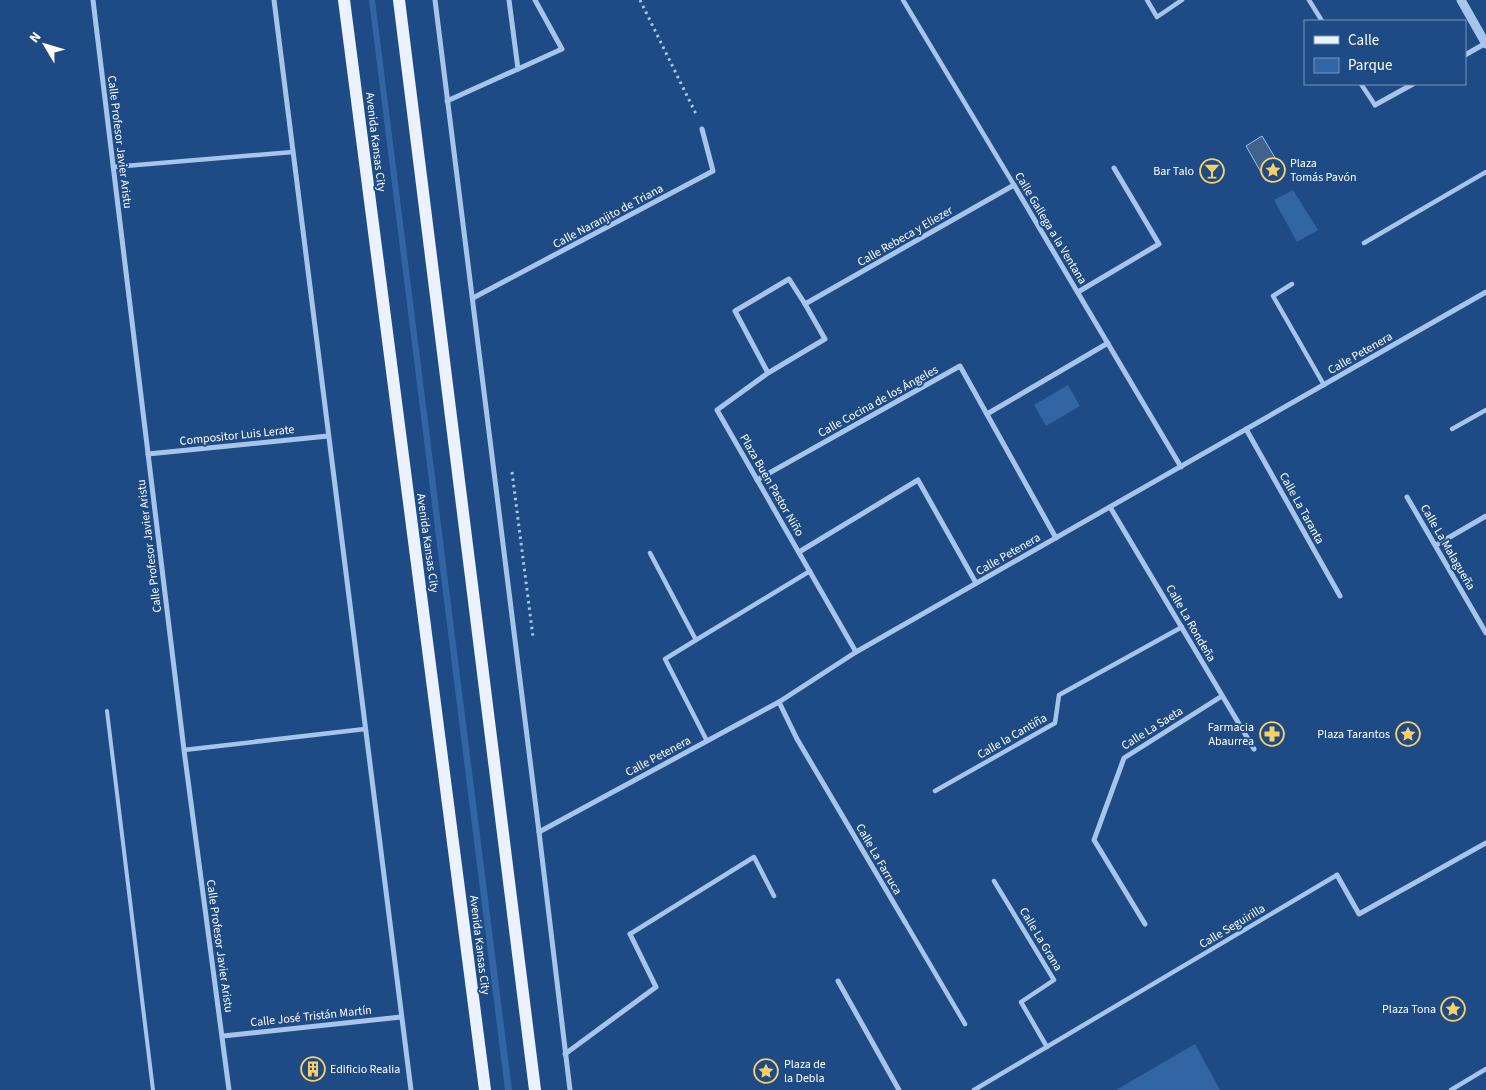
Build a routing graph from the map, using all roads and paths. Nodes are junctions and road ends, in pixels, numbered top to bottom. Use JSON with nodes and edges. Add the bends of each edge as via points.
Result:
{"nodes":[{"id":1,"x":92,"y":0,"type":"edge"},
{"id":2,"x":274,"y":0,"type":"edge"},
{"id":3,"x":344,"y":0,"type":"edge"},
{"id":4,"x":399,"y":0,"type":"edge"},
{"id":5,"x":435,"y":0,"type":"edge"},
{"id":6,"x":508,"y":0,"type":"edge"},
{"id":7,"x":535,"y":0,"type":"edge"},
{"id":8,"x":640,"y":0,"type":"edge"},
{"id":9,"x":903,"y":0,"type":"edge"},
{"id":10,"x":1147,"y":0,"type":"edge"},
{"id":11,"x":1182,"y":0,"type":"edge"},
{"id":12,"x":1309,"y":0,"type":"edge"},
{"id":13,"x":1461,"y":0,"type":"edge"},
{"id":14,"x":1321,"y":20,"type":"edge"},
{"id":15,"x":1486,"y":43,"type":"edge"},
{"id":16,"x":1466,"y":54,"type":"edge"},
{"id":17,"x":518,"y":69,"type":"junction"},
{"id":18,"x":1362,"y":85,"type":"edge"},
{"id":19,"x":1411,"y":85,"type":"edge"},
{"id":20,"x":448,"y":101,"type":"junction"},
{"id":21,"x":1374,"y":106,"type":"joint"},
{"id":22,"x":702,"y":128,"type":"joint"},
{"id":23,"x":292,"y":152,"type":"junction"},
{"id":24,"x":113,"y":167,"type":"junction"},
{"id":25,"x":1114,"y":168,"type":"dead end"},
{"id":26,"x":1486,"y":172,"type":"edge"},
{"id":27,"x":1014,"y":185,"type":"junction"},
{"id":28,"x":1364,"y":243,"type":"dead end"},
{"id":29,"x":1292,"y":284,"type":"dead end"},
{"id":30,"x":1078,"y":292,"type":"junction"},
{"id":31,"x":1486,"y":292,"type":"edge"},
{"id":32,"x":473,"y":298,"type":"junction"},
{"id":33,"x":805,"y":304,"type":"junction"},
{"id":34,"x":1108,"y":343,"type":"junction"},
{"id":35,"x":768,"y":373,"type":"junction"},
{"id":36,"x":1324,"y":385,"type":"junction"},
{"id":37,"x":1486,"y":410,"type":"edge"},
{"id":38,"x":987,"y":414,"type":"junction"},
{"id":39,"x":1246,"y":429,"type":"junction"},
{"id":40,"x":1452,"y":429,"type":"dead end"},
{"id":41,"x":328,"y":436,"type":"junction"},
{"id":42,"x":148,"y":454,"type":"junction"},
{"id":43,"x":1181,"y":466,"type":"junction"},
{"id":44,"x":757,"y":480,"type":"junction"},
{"id":45,"x":1407,"y":497,"type":"dead end"},
{"id":46,"x":1110,"y":507,"type":"junction"},
{"id":47,"x":1486,"y":516,"type":"edge"},
{"id":48,"x":1056,"y":538,"type":"junction"},
{"id":49,"x":1436,"y":545,"type":"junction"},
{"id":50,"x":799,"y":552,"type":"junction"},
{"id":51,"x":650,"y":554,"type":"dead end"},
{"id":52,"x":810,"y":570,"type":"junction"},
{"id":53,"x":976,"y":583,"type":"junction"},
{"id":54,"x":1340,"y":596,"type":"dead end"},
{"id":55,"x":1182,"y":627,"type":"junction"},
{"id":56,"x":1486,"y":633,"type":"edge"},
{"id":57,"x":696,"y":640,"type":"junction"},
{"id":58,"x":856,"y":652,"type":"junction"},
{"id":59,"x":1222,"y":696,"type":"junction"},
{"id":60,"x":779,"y":702,"type":"junction"},
{"id":61,"x":108,"y":711,"type":"dead end"},
{"id":62,"x":365,"y":728,"type":"junction"},
{"id":63,"x":707,"y":741,"type":"junction"},
{"id":64,"x":1254,"y":749,"type":"dead end"},
{"id":65,"x":184,"y":750,"type":"junction"},
{"id":66,"x":936,"y":791,"type":"dead end"},
{"id":67,"x":539,"y":832,"type":"junction"},
{"id":68,"x":1486,"y":844,"type":"edge"},
{"id":69,"x":1337,"y":875,"type":"joint"},
{"id":70,"x":994,"y":881,"type":"dead end"},
{"id":71,"x":774,"y":896,"type":"dead end"},
{"id":72,"x":905,"y":922,"type":"joint"},
{"id":73,"x":1145,"y":924,"type":"dead end"},
{"id":74,"x":630,"y":934,"type":"joint"},
{"id":75,"x":838,"y":981,"type":"dead end"},
{"id":76,"x":401,"y":1017,"type":"junction"},
{"id":77,"x":964,"y":1024,"type":"dead end"},
{"id":78,"x":222,"y":1036,"type":"junction"},
{"id":79,"x":1047,"y":1047,"type":"junction"},
{"id":80,"x":566,"y":1054,"type":"junction"},
{"id":81,"x":1486,"y":1069,"type":"edge"},
{"id":82,"x":153,"y":1090,"type":"edge"},
{"id":83,"x":229,"y":1090,"type":"edge"},
{"id":84,"x":411,"y":1090,"type":"edge"},
{"id":85,"x":485,"y":1090,"type":"edge"},
{"id":86,"x":535,"y":1090,"type":"edge"},
{"id":87,"x":570,"y":1090,"type":"edge"},
{"id":88,"x":899,"y":1090,"type":"edge"},
{"id":89,"x":974,"y":1090,"type":"edge"},
{"id":90,"x":1451,"y":1090,"type":"edge"}],
"edges":[{"from":1,"to":24,"type":"street","name":"Calle Profesor Javier Aristu"},
{"from":2,"to":23,"type":"street"},
{"from":3,"to":85,"type":"main road","name":"Avenida Kansas City"},
{"from":4,"to":86,"type":"main road"},
{"from":5,"to":20,"type":"street"},
{"from":6,"to":17,"type":"street"},
{"from":7,"to":17,"type":"street","via":[[562,49]]},
{"from":8,"to":22,"type":"path"},
{"from":9,"to":27,"type":"street","name":"Calle Gallega a la Ventana"},
{"from":10,"to":11,"type":"street","via":[[1157,16]]},
{"from":12,"to":14,"type":"street"},
{"from":13,"to":15,"type":"street"},
{"from":15,"to":16,"type":"street"},
{"from":17,"to":20,"type":"street"},
{"from":18,"to":21,"type":"street"},
{"from":19,"to":21,"type":"street"},
{"from":20,"to":32,"type":"street"},
{"from":22,"to":32,"type":"street","name":"Calle Naranjito de Triana","via":[[713,171]]},
{"from":23,"to":24,"type":"street"},
{"from":23,"to":41,"type":"street"},
{"from":24,"to":42,"type":"street","name":"Calle Profesor Javier Aristu"},
{"from":25,"to":30,"type":"street","via":[[1159,244]]},
{"from":26,"to":28,"type":"street"},
{"from":27,"to":30,"type":"street","name":"Calle Gallega a la Ventana"},
{"from":27,"to":33,"type":"street","name":"Calle Rebeca y Eliezer"},
{"from":29,"to":36,"type":"street","via":[[1273,296]]},
{"from":30,"to":34,"type":"street","name":"Calle Gallega a la Ventana"},
{"from":31,"to":36,"type":"street","name":"Calle Petenera"},
{"from":32,"to":67,"type":"street"},
{"from":33,"to":35,"type":"street","via":[[824,339]]},
{"from":33,"to":35,"type":"street","via":[[789,280],[735,311]]},
{"from":34,"to":38,"type":"street"},
{"from":34,"to":43,"type":"street","name":"Calle Gallega a la Ventana"},
{"from":35,"to":44,"type":"street","name":"Plaza Buen Pastor Niño","via":[[717,410]]},
{"from":36,"to":39,"type":"street","name":"Calle Petenera"},
{"from":37,"to":40,"type":"street"},
{"from":38,"to":44,"type":"street","name":"Calle Cocina de los Ángeles","via":[[960,366]]},
{"from":38,"to":48,"type":"street","name":"Calle Cocina de los Ángeles"},
{"from":39,"to":43,"type":"street","name":"Calle Petenera"},
{"from":39,"to":54,"type":"street","name":"Calle La Taranta"},
{"from":41,"to":42,"type":"street","name":"Compositor Luis Lerate"},
{"from":41,"to":62,"type":"street"},
{"from":42,"to":65,"type":"street","name":"Calle Profesor Javier Aristu"},
{"from":43,"to":46,"type":"street","name":"Calle Petenera"},
{"from":44,"to":50,"type":"street","name":"Plaza Buen Pastor Niño"},
{"from":45,"to":49,"type":"street","name":"Calle La Malagueña"},
{"from":46,"to":48,"type":"street","name":"Calle Petenera"},
{"from":46,"to":55,"type":"street","name":"Calle La Rondeña"},
{"from":47,"to":49,"type":"street"},
{"from":48,"to":53,"type":"street","name":"Calle Petenera"},
{"from":49,"to":56,"type":"street","name":"Calle La Malagueña"},
{"from":50,"to":52,"type":"street","name":"Plaza Buen Pastor Niño"},
{"from":50,"to":53,"type":"street","via":[[918,480]]},
{"from":51,"to":57,"type":"street"},
{"from":52,"to":57,"type":"street"},
{"from":52,"to":58,"type":"street","name":"Plaza Buen Pastor Niño"},
{"from":53,"to":58,"type":"street","name":"Calle Petenera"},
{"from":55,"to":59,"type":"street","name":"Calle La Rondeña"},
{"from":55,"to":66,"type":"street","name":"Calle la Cantiña","via":[[1059,695],[1055,723]]},
{"from":57,"to":63,"type":"street","via":[[665,659]]},
{"from":58,"to":60,"type":"street","name":"Calle Petenera"},
{"from":59,"to":64,"type":"street","name":"Calle La Rondeña"},
{"from":59,"to":73,"type":"street","name":"Calle La Saeta","via":[[1124,758],[1094,840]]},
{"from":60,"to":63,"type":"street","name":"Calle Petenera"},
{"from":60,"to":72,"type":"street","name":"Calle La Farruca"},
{"from":61,"to":82,"type":"lane"},
{"from":62,"to":65,"type":"street"},
{"from":62,"to":76,"type":"street"},
{"from":63,"to":67,"type":"street","name":"Calle Petenera"},
{"from":65,"to":78,"type":"street","name":"Calle Profesor Javier Aristu"},
{"from":67,"to":80,"type":"street"},
{"from":68,"to":69,"type":"street","name":"Calle Seguirilla","via":[[1359,914]]},
{"from":69,"to":79,"type":"street","name":"Calle Seguirilla"},
{"from":70,"to":79,"type":"street","name":"Calle La Grana","via":[[1054,980],[1021,1002]]},
{"from":71,"to":74,"type":"street","via":[[754,857]]},
{"from":72,"to":77,"type":"street","name":"Calle La Farruca"},
{"from":74,"to":80,"type":"street","via":[[656,988]]},
{"from":75,"to":88,"type":"street"},
{"from":76,"to":78,"type":"street","name":"Calle José Tristán Martín"},
{"from":76,"to":84,"type":"street"},
{"from":78,"to":83,"type":"street","name":"Calle Profesor Javier Aristu"},
{"from":79,"to":89,"type":"street","name":"Calle Seguirilla"},
{"from":80,"to":87,"type":"street"},
{"from":81,"to":90,"type":"street"}]}
